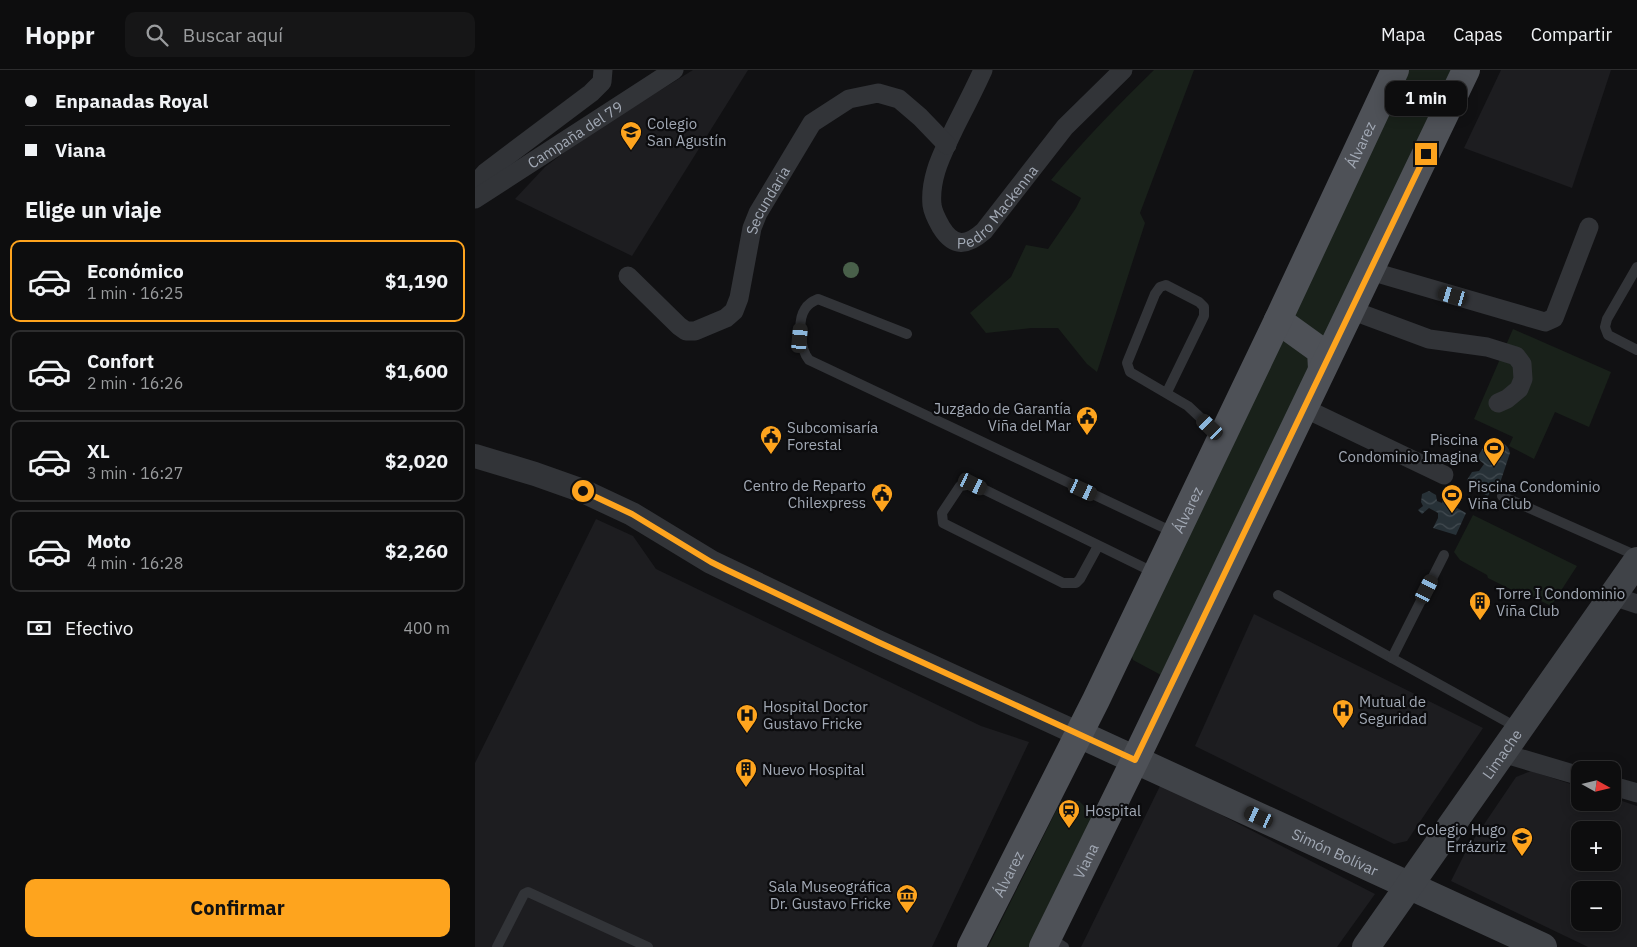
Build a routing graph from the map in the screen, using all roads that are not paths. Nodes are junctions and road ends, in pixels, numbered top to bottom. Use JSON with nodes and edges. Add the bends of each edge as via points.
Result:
{"nodes":[{"id":1,"x":674,"y":70,"type":"edge"},
{"id":2,"x":983,"y":70,"type":"edge"},
{"id":3,"x":1123,"y":70,"type":"edge"},
{"id":4,"x":1395,"y":70,"type":"edge"},
{"id":5,"x":1467,"y":70,"type":"edge"},
{"id":6,"x":602,"y":76,"type":"edge"},
{"id":7,"x":947,"y":145,"type":"junction"},
{"id":8,"x":475,"y":184,"type":"edge"},
{"id":9,"x":475,"y":199,"type":"edge"},
{"id":10,"x":1589,"y":227,"type":"dead end"},
{"id":11,"x":1637,"y":267,"type":"edge"},
{"id":12,"x":1370,"y":271,"type":"junction"},
{"id":13,"x":628,"y":276,"type":"dead end"},
{"id":14,"x":1351,"y":310,"type":"junction"},
{"id":15,"x":1278,"y":320,"type":"junction"},
{"id":16,"x":907,"y":334,"type":"dead end"},
{"id":17,"x":1637,"y":350,"type":"edge"},
{"id":18,"x":1322,"y":369,"type":"junction"},
{"id":19,"x":1167,"y":392,"type":"junction"},
{"id":20,"x":1498,"y":403,"type":"dead end"},
{"id":21,"x":1304,"y":408,"type":"junction"},
{"id":22,"x":1221,"y":438,"type":"junction"},
{"id":23,"x":475,"y":456,"type":"edge"},
{"id":24,"x":1444,"y":475,"type":"dead end"},
{"id":25,"x":1502,"y":496,"type":"dead end"},
{"id":26,"x":1175,"y":534,"type":"junction"},
{"id":27,"x":1098,"y":546,"type":"junction"},
{"id":28,"x":1444,"y":555,"type":"dead end"},
{"id":29,"x":1637,"y":556,"type":"edge"},
{"id":30,"x":1637,"y":561,"type":"edge"},
{"id":31,"x":1156,"y":573,"type":"junction"},
{"id":32,"x":1278,"y":595,"type":"dead end"},
{"id":33,"x":1625,"y":600,"type":"edge"},
{"id":34,"x":1392,"y":658,"type":"junction"},
{"id":35,"x":1519,"y":729,"type":"junction"},
{"id":36,"x":1079,"y":734,"type":"junction"},
{"id":37,"x":1502,"y":753,"type":"junction"},
{"id":38,"x":1135,"y":760,"type":"junction"},
{"id":39,"x":1571,"y":773,"type":"edge"},
{"id":40,"x":1621,"y":788,"type":"edge"},
{"id":41,"x":1637,"y":793,"type":"edge"},
{"id":42,"x":1409,"y":885,"type":"junction"},
{"id":43,"x":1051,"y":944,"type":"edge"},
{"id":44,"x":497,"y":947,"type":"edge"},
{"id":45,"x":648,"y":947,"type":"edge"},
{"id":46,"x":971,"y":947,"type":"edge"},
{"id":47,"x":1366,"y":947,"type":"edge"},
{"id":48,"x":1543,"y":947,"type":"edge"}],
"edges":[{"from":1,"to":9,"type":"street","name":"Campaña del 79"},
{"from":2,"to":7,"type":"street","name":"Pedro Mackenna"},
{"from":3,"to":7,"type":"street","name":"Pedro Mackenna","via":[[1065,127],[984,231],[959,243],[947,236],[932,206],[936,170]]},
{"from":4,"to":15,"type":"main road","name":"Álvarez"},
{"from":5,"to":12,"type":"main road","name":"Viana"},
{"from":6,"to":8,"type":"street","name":"Campaña del 79","via":[[591,92],[486,172]]},
{"from":7,"to":13,"type":"street","name":"Secundaria","via":[[921,116],[899,99],[878,93],[849,99],[812,123],[758,213],[752,228],[739,298],[734,311],[726,318],[695,331],[687,331]]},
{"from":10,"to":12,"type":"street","via":[[1553,318],[1545,322]]},
{"from":11,"to":17,"type":"lane","via":[[1605,327],[1608,334]]},
{"from":12,"to":14,"type":"main road","name":"Viana"},
{"from":14,"to":18,"type":"main road","name":"Viana"},
{"from":14,"to":20,"type":"street","via":[[1429,339],[1516,356],[1522,364],[1523,379],[1519,389]]},
{"from":15,"to":18,"type":"main road","via":[[1321,351]]},
{"from":15,"to":22,"type":"main road","name":"Álvarez"},
{"from":16,"to":26,"type":"lane","via":[[818,300],[803,312],[800,338],[804,355],[809,360]]},
{"from":18,"to":21,"type":"main road","name":"Viana"},
{"from":19,"to":19,"type":"lane","via":[[1130,372],[1127,363],[1155,294],[1166,285],[1204,307],[1204,316]]},
{"from":19,"to":22,"type":"lane","via":[[1188,406]]},
{"from":21,"to":24,"type":"street"},
{"from":21,"to":38,"type":"main road","name":"Viana"},
{"from":22,"to":26,"type":"main road","name":"Álvarez"},
{"from":23,"to":36,"type":"street","name":"Simón Bolívar","via":[[583,491],[632,514],[711,562]]},
{"from":25,"to":29,"type":"lane"},
{"from":26,"to":31,"type":"main road","name":"Álvarez"},
{"from":27,"to":27,"type":"lane","via":[[973,484],[960,486],[941,518],[943,523],[1063,583],[1075,583],[1081,579]]},
{"from":27,"to":31,"type":"lane"},
{"from":28,"to":34,"type":"lane"},
{"from":30,"to":33,"type":"main road","name":"Limache"},
{"from":31,"to":36,"type":"main road","name":"Álvarez"},
{"from":32,"to":34,"type":"lane"},
{"from":33,"to":35,"type":"main road","name":"Limache"},
{"from":34,"to":35,"type":"lane"},
{"from":35,"to":37,"type":"main road","name":"Limache"},
{"from":36,"to":38,"type":"main road","name":"Simón Bolívar"},
{"from":36,"to":46,"type":"main road","name":"Álvarez"},
{"from":37,"to":39,"type":"street"},
{"from":37,"to":42,"type":"main road","name":"Limache"},
{"from":38,"to":42,"type":"main road","name":"Simón Bolívar"},
{"from":38,"to":43,"type":"main road","name":"Viana"},
{"from":40,"to":41,"type":"street"},
{"from":42,"to":47,"type":"main road","name":"Limache"},
{"from":42,"to":48,"type":"main road","name":"Simón Bolívar"},
{"from":44,"to":45,"type":"lane","via":[[524,894],[528,892]]}]}
